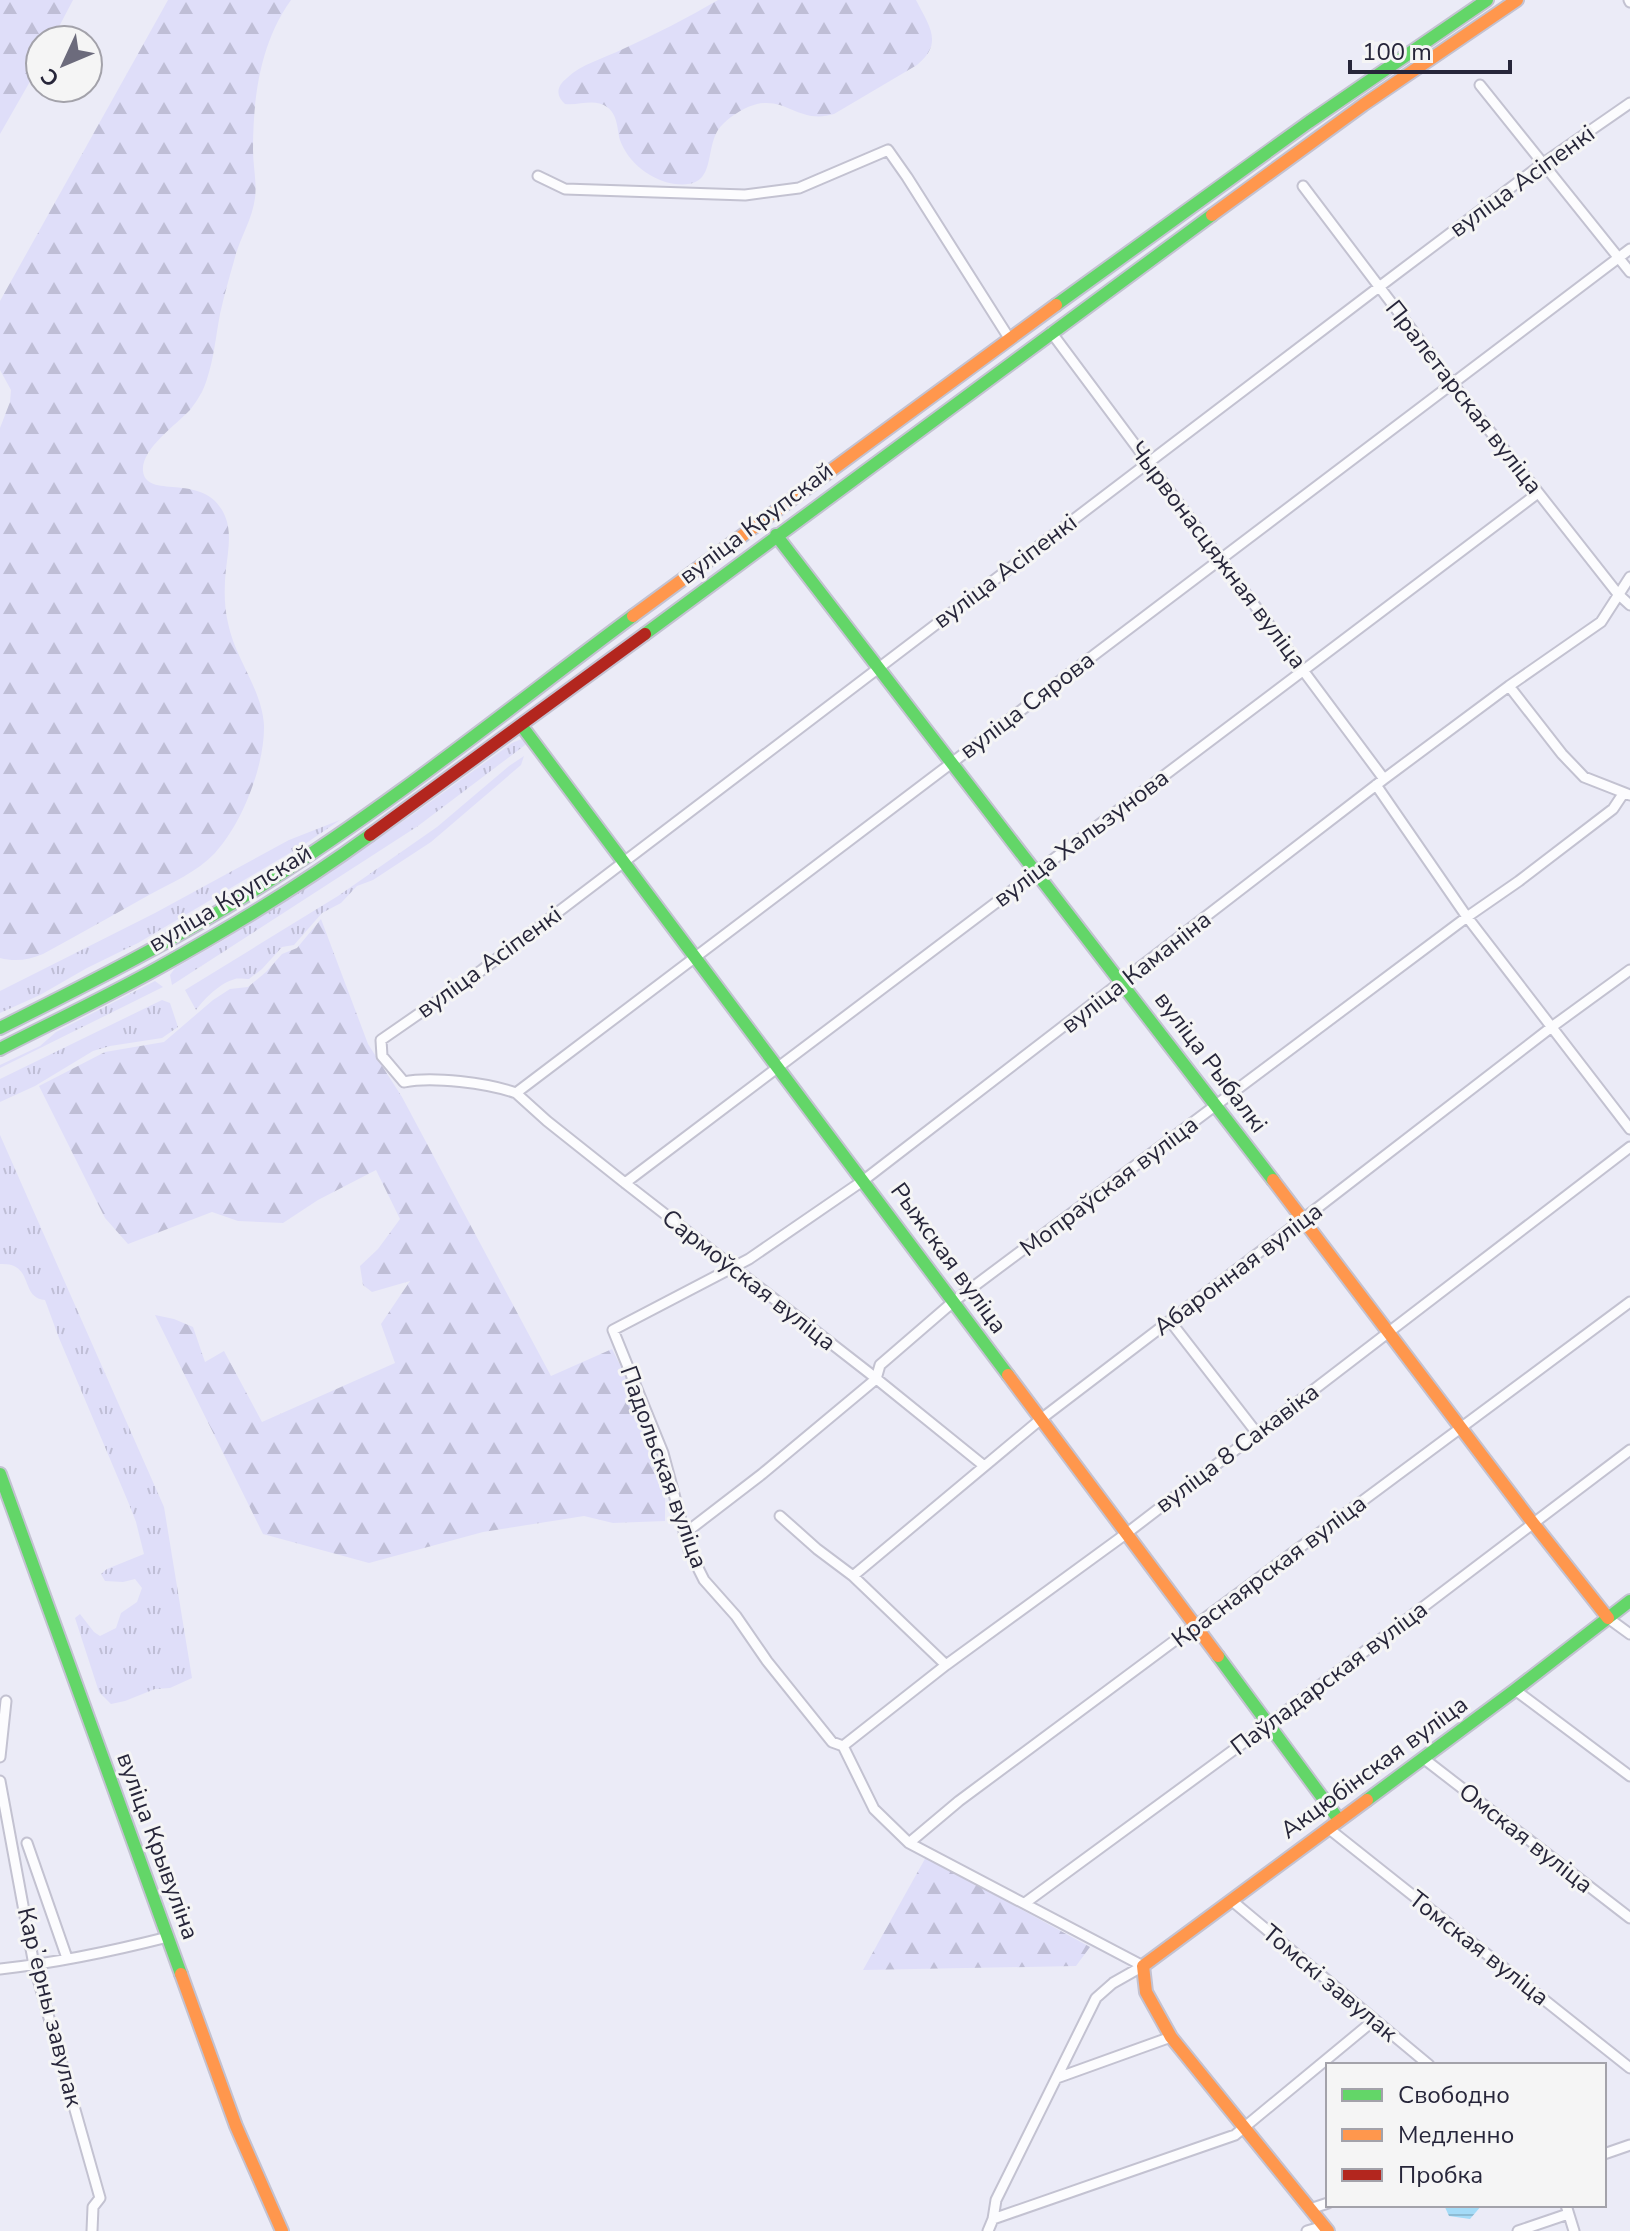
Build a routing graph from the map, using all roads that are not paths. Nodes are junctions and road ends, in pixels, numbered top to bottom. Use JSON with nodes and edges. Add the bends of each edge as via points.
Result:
{"nodes":[{"id":1,"x":1487,"y":0,"type":"edge"},
{"id":2,"x":1517,"y":0,"type":"edge"},
{"id":3,"x":1480,"y":85,"type":"dead end"},
{"id":4,"x":1630,"y":103,"type":"edge"},
{"id":5,"x":1542,"y":164,"type":"junction"},
{"id":6,"x":538,"y":176,"type":"dead end"},
{"id":7,"x":1303,"y":186,"type":"dead end"},
{"id":8,"x":1630,"y":249,"type":"edge"},
{"id":9,"x":1619,"y":257,"type":"junction"},
{"id":10,"x":1630,"y":272,"type":"edge"},
{"id":11,"x":1379,"y":287,"type":"junction"},
{"id":12,"x":1051,"y":332,"type":"junction"},
{"id":13,"x":1009,"y":338,"type":"junction"},
{"id":14,"x":1452,"y":383,"type":"junction"},
{"id":15,"x":1149,"y":463,"type":"junction"},
{"id":16,"x":1538,"y":493,"type":"junction"},
{"id":17,"x":776,"y":535,"type":"junction"},
{"id":18,"x":1221,"y":559,"type":"junction"},
{"id":19,"x":1630,"y":577,"type":"edge"},
{"id":20,"x":1618,"y":594,"type":"junction"},
{"id":21,"x":1630,"y":605,"type":"edge"},
{"id":22,"x":879,"y":666,"type":"junction"},
{"id":23,"x":1304,"y":670,"type":"junction"},
{"id":24,"x":1509,"y":686,"type":"junction"},
{"id":25,"x":521,"y":725,"type":"junction"},
{"id":26,"x":952,"y":762,"type":"junction"},
{"id":27,"x":1380,"y":782,"type":"junction"},
{"id":28,"x":1627,"y":794,"type":"edge"},
{"id":29,"x":624,"y":861,"type":"junction"},
{"id":30,"x":1037,"y":872,"type":"junction"},
{"id":31,"x":1467,"y":917,"type":"junction"},
{"id":32,"x":695,"y":958,"type":"junction"},
{"id":33,"x":1630,"y":970,"type":"edge"},
{"id":34,"x":1122,"y":983,"type":"junction"},
{"id":35,"x":1553,"y":1026,"type":"junction"},
{"id":36,"x":0,"y":1028,"type":"edge"},
{"id":37,"x":0,"y":1049,"type":"edge"},
{"id":38,"x":779,"y":1067,"type":"junction"},
{"id":39,"x":516,"y":1093,"type":"junction"},
{"id":40,"x":1216,"y":1106,"type":"junction"},
{"id":41,"x":1630,"y":1129,"type":"edge"},
{"id":42,"x":1630,"y":1147,"type":"edge"},
{"id":43,"x":864,"y":1180,"type":"junction"},
{"id":44,"x":625,"y":1183,"type":"junction"},
{"id":45,"x":1303,"y":1219,"type":"junction"},
{"id":46,"x":731,"y":1268,"type":"junction"},
{"id":47,"x":953,"y":1302,"type":"junction"},
{"id":48,"x":1630,"y":1302,"type":"edge"},
{"id":49,"x":1170,"y":1321,"type":"junction"},
{"id":50,"x":613,"y":1330,"type":"joint"},
{"id":51,"x":1389,"y":1332,"type":"junction"},
{"id":52,"x":876,"y":1379,"type":"junction"},
{"id":53,"x":1041,"y":1419,"type":"junction"},
{"id":54,"x":1461,"y":1428,"type":"junction"},
{"id":55,"x":1256,"y":1432,"type":"junction"},
{"id":56,"x":1630,"y":1450,"type":"edge"},
{"id":57,"x":983,"y":1465,"type":"junction"},
{"id":58,"x":0,"y":1474,"type":"edge"},
{"id":59,"x":780,"y":1516,"type":"dead end"},
{"id":60,"x":1533,"y":1523,"type":"junction"},
{"id":61,"x":1127,"y":1533,"type":"junction"},
{"id":62,"x":684,"y":1534,"type":"junction"},
{"id":63,"x":853,"y":1576,"type":"junction"},
{"id":64,"x":1630,"y":1601,"type":"edge"},
{"id":65,"x":1608,"y":1618,"type":"junction"},
{"id":66,"x":1196,"y":1625,"type":"junction"},
{"id":67,"x":1630,"y":1634,"type":"edge"},
{"id":68,"x":946,"y":1665,"type":"junction"},
{"id":69,"x":1515,"y":1690,"type":"junction"},
{"id":70,"x":6,"y":1701,"type":"dead end"},
{"id":71,"x":1269,"y":1724,"type":"junction"},
{"id":72,"x":843,"y":1746,"type":"junction"},
{"id":73,"x":0,"y":1757,"type":"edge"},
{"id":74,"x":1423,"y":1758,"type":"junction"},
{"id":75,"x":1630,"y":1776,"type":"edge"},
{"id":76,"x":0,"y":1781,"type":"edge"},
{"id":77,"x":1333,"y":1824,"type":"junction"},
{"id":78,"x":27,"y":1843,"type":"dead end"},
{"id":79,"x":909,"y":1843,"type":"junction"},
{"id":80,"x":1231,"y":1900,"type":"junction"},
{"id":81,"x":1025,"y":1903,"type":"junction"},
{"id":82,"x":1630,"y":1918,"type":"edge"},
{"id":83,"x":168,"y":1937,"type":"junction"},
{"id":84,"x":67,"y":1958,"type":"junction"},
{"id":85,"x":34,"y":1965,"type":"junction"},
{"id":86,"x":1143,"y":1966,"type":"junction"},
{"id":87,"x":0,"y":1969,"type":"edge"},
{"id":88,"x":1373,"y":2021,"type":"junction"},
{"id":89,"x":1171,"y":2037,"type":"junction"},
{"id":90,"x":1426,"y":2063,"type":"edge"},
{"id":91,"x":1630,"y":2068,"type":"edge"},
{"id":92,"x":1057,"y":2078,"type":"junction"},
{"id":93,"x":1245,"y":2128,"type":"junction"},
{"id":94,"x":1630,"y":2145,"type":"edge"},
{"id":95,"x":1606,"y":2153,"type":"edge"},
{"id":96,"x":1326,"y":2204,"type":"edge"},
{"id":97,"x":1310,"y":2209,"type":"junction"},
{"id":98,"x":1567,"y":2209,"type":"edge"},
{"id":99,"x":993,"y":2219,"type":"junction"},
{"id":100,"x":1326,"y":2228,"type":"edge"},
{"id":101,"x":92,"y":2231,"type":"edge"},
{"id":102,"x":282,"y":2231,"type":"edge"},
{"id":103,"x":988,"y":2231,"type":"edge"},
{"id":104,"x":1307,"y":2231,"type":"edge"},
{"id":105,"x":1518,"y":2231,"type":"edge"},
{"id":106,"x":1574,"y":2231,"type":"edge"}],
"edges":[{"from":1,"to":13,"type":"main road","name":"вуліца Крупскай"},
{"from":2,"to":12,"type":"main road","name":"вуліца Крупскай"},
{"from":3,"to":5,"type":"street"},
{"from":4,"to":5,"type":"street","name":"вуліца Асіпенкі"},
{"from":5,"to":9,"type":"street"},
{"from":5,"to":11,"type":"street","name":"вуліца Асіпенкі"},
{"from":6,"to":13,"type":"street","via":[[565,189],[745,195],[799,188],[888,150]]},
{"from":7,"to":11,"type":"street","name":"Пралетарская вуліца"},
{"from":8,"to":9,"type":"street","name":"вуліца Сярова"},
{"from":9,"to":10,"type":"street"},
{"from":9,"to":14,"type":"street","name":"вуліца Сярова"},
{"from":11,"to":14,"type":"street","name":"Пралетарская вуліца"},
{"from":11,"to":15,"type":"street","name":"вуліца Асіпенкі"},
{"from":12,"to":15,"type":"street","name":"Чырвонасцяжная вуліца"},
{"from":12,"to":17,"type":"main road","name":"вуліца Крупскай"},
{"from":13,"to":36,"type":"main road","name":"вуліца Крупскай","via":[[330,840],[149,952]]},
{"from":14,"to":16,"type":"street","name":"Пралетарская вуліца"},
{"from":14,"to":18,"type":"street","name":"вуліца Сярова"},
{"from":15,"to":18,"type":"street","name":"Чырвонасцяжная вуліца"},
{"from":15,"to":22,"type":"street","name":"вуліца Асіпенкі"},
{"from":16,"to":20,"type":"street","name":"Пралетарская вуліца"},
{"from":16,"to":23,"type":"street","name":"вуліца Хальзунова"},
{"from":17,"to":22,"type":"main road","name":"вуліца Рыбалкі"},
{"from":17,"to":25,"type":"main road","name":"вуліца Крупскай"},
{"from":18,"to":23,"type":"street","name":"Чырвонасцяжная вуліца"},
{"from":18,"to":26,"type":"street","name":"вуліца Сярова"},
{"from":19,"to":20,"type":"street","name":"вуліца Каманіна"},
{"from":20,"to":21,"type":"street","name":"Пралетарская вуліца"},
{"from":20,"to":24,"type":"street","name":"вуліца Каманіна","via":[[1601,622]]},
{"from":22,"to":26,"type":"main road","name":"вуліца Рыбалкі"},
{"from":22,"to":29,"type":"street","name":"вуліца Асіпенкі"},
{"from":23,"to":27,"type":"street","name":"Чырвонасцяжная вуліца"},
{"from":23,"to":30,"type":"street","name":"вуліца Хальзунова"},
{"from":24,"to":27,"type":"street","name":"вуліца Каманіна"},
{"from":24,"to":28,"type":"street","via":[[1584,777]]},
{"from":25,"to":29,"type":"main road","name":"Рыжская вуліца"},
{"from":25,"to":37,"type":"main road","name":"вуліца Крупскай","via":[[342,855],[235,923]]},
{"from":26,"to":30,"type":"main road","name":"вуліца Рыбалкі"},
{"from":26,"to":32,"type":"street","name":"вуліца Сярова"},
{"from":27,"to":31,"type":"street","name":"Чырвонасцяжная вуліца"},
{"from":27,"to":34,"type":"street","name":"вуліца Каманіна"},
{"from":28,"to":31,"type":"street","name":"Мопраўская вуліца"},
{"from":29,"to":32,"type":"main road","name":"Рыжская вуліца"},
{"from":29,"to":39,"type":"street","name":"вуліца Асіпенкі","via":[[381,1040],[382,1056],[404,1082],[496,1086]]},
{"from":30,"to":34,"type":"main road","name":"вуліца Рыбалкі"},
{"from":30,"to":38,"type":"street","name":"вуліца Хальзунова"},
{"from":31,"to":35,"type":"street","name":"Чырвонасцяжная вуліца"},
{"from":31,"to":40,"type":"street","name":"Мопраўская вуліца"},
{"from":32,"to":38,"type":"main road","name":"Рыжская вуліца"},
{"from":32,"to":39,"type":"street","name":"вуліца Сярова"},
{"from":33,"to":35,"type":"street","name":"Абаронная вуліца"},
{"from":34,"to":40,"type":"main road","name":"вуліца Рыбалкі"},
{"from":34,"to":43,"type":"street","name":"вуліца Каманіна"},
{"from":35,"to":41,"type":"street","name":"Чырвонасцяжная вуліца"},
{"from":35,"to":45,"type":"street","name":"Абаронная вуліца"},
{"from":38,"to":43,"type":"main road","name":"Рыжская вуліца"},
{"from":38,"to":44,"type":"street","name":"вуліца Хальзунова"},
{"from":39,"to":44,"type":"street","name":"Сармоўская вуліца"},
{"from":40,"to":45,"type":"main road","name":"вуліца Рыбалкі"},
{"from":40,"to":47,"type":"street","name":"Мопраўская вуліца"},
{"from":42,"to":51,"type":"street","name":"вуліца 8 Сакавіка"},
{"from":43,"to":46,"type":"street","name":"вуліца Каманіна"},
{"from":43,"to":47,"type":"main road","name":"Рыжская вуліца"},
{"from":44,"to":46,"type":"street","name":"Сармоўская вуліца"},
{"from":45,"to":49,"type":"street","name":"Абаронная вуліца"},
{"from":45,"to":51,"type":"main road","name":"вуліца Рыбалкі"},
{"from":46,"to":50,"type":"street","name":"вуліца Каманіна"},
{"from":46,"to":52,"type":"street","name":"Сармоўская вуліца"},
{"from":47,"to":52,"type":"street","name":"Мопраўская вуліца","via":[[880,1365]]},
{"from":47,"to":53,"type":"main road","name":"Рыжская вуліца"},
{"from":48,"to":54,"type":"street","name":"Краснаярская вуліца"},
{"from":49,"to":53,"type":"street","name":"Абаронная вуліца"},
{"from":49,"to":55,"type":"street"},
{"from":50,"to":62,"type":"street","name":"Падольская вуліца","via":[[663,1453]]},
{"from":51,"to":54,"type":"main road","name":"вуліца Рыбалкі"},
{"from":51,"to":55,"type":"street","name":"вуліца 8 Сакавіка"},
{"from":52,"to":57,"type":"street","name":"Сармоўская вуліца"},
{"from":52,"to":62,"type":"street","name":"Мопраўская вуліца"},
{"from":53,"to":57,"type":"street","name":"Абаронная вуліца"},
{"from":53,"to":61,"type":"main road","name":"Рыжская вуліца"},
{"from":54,"to":60,"type":"main road","name":"вуліца Рыбалкі"},
{"from":54,"to":66,"type":"street","name":"Краснаярская вуліца"},
{"from":55,"to":61,"type":"street","name":"вуліца 8 Сакавіка"},
{"from":56,"to":60,"type":"street","name":"Паўладарская вуліца"},
{"from":57,"to":63,"type":"street","name":"Абаронная вуліца"},
{"from":58,"to":83,"type":"main road","name":"вуліца Крывуліна"},
{"from":59,"to":63,"type":"street"},
{"from":60,"to":65,"type":"main road","name":"вуліца Рыбалкі"},
{"from":60,"to":71,"type":"street","name":"Паўладарская вуліца"},
{"from":61,"to":66,"type":"main road","name":"Рыжская вуліца"},
{"from":61,"to":68,"type":"street","name":"вуліца 8 Сакавіка"},
{"from":62,"to":72,"type":"street","name":"Падольская вуліца","via":[[704,1580],[832,1742]]},
{"from":63,"to":68,"type":"street"},
{"from":64,"to":65,"type":"main road","name":"Акцюбінская вуліца"},
{"from":65,"to":67,"type":"street"},
{"from":65,"to":69,"type":"main road","name":"Акцюбінская вуліца"},
{"from":66,"to":71,"type":"main road","name":"Рыжская вуліца"},
{"from":66,"to":79,"type":"street","name":"Краснаярская вуліца"},
{"from":68,"to":72,"type":"street","name":"вуліца 8 Сакавіка"},
{"from":69,"to":74,"type":"main road","name":"Акцюбінская вуліца"},
{"from":69,"to":75,"type":"street"},
{"from":70,"to":73,"type":"street"},
{"from":71,"to":77,"type":"main road","name":"Рыжская вуліца"},
{"from":71,"to":81,"type":"street","name":"Паўладарская вуліца"},
{"from":72,"to":79,"type":"street","via":[[874,1809]]},
{"from":74,"to":77,"type":"main road","name":"Акцюбінская вуліца"},
{"from":74,"to":82,"type":"street","name":"Омская вуліца"},
{"from":76,"to":85,"type":"street","name":"Карʼерны завулак"},
{"from":77,"to":80,"type":"main road","name":"Акцюбінская вуліца"},
{"from":77,"to":91,"type":"street","name":"Томская вуліца"},
{"from":78,"to":84,"type":"street"},
{"from":79,"to":81,"type":"street"},
{"from":80,"to":86,"type":"main road","name":"Акцюбінская вуліца"},
{"from":80,"to":88,"type":"street","name":"Томскі завулак"},
{"from":81,"to":86,"type":"street"},
{"from":83,"to":84,"type":"street"},
{"from":83,"to":102,"type":"main road","name":"вуліца Крывуліна","via":[[236,2126]]},
{"from":84,"to":85,"type":"street"},
{"from":85,"to":87,"type":"street"},
{"from":85,"to":101,"type":"street","name":"Карʼерны завулак","via":[[100,2198],[93,2207]]},
{"from":86,"to":89,"type":"main road","via":[[1146,1992]]},
{"from":86,"to":92,"type":"street","via":[[1096,1998]]},
{"from":88,"to":90,"type":"street","name":"Томскі завулак"},
{"from":88,"to":93,"type":"street"},
{"from":89,"to":92,"type":"street"},
{"from":89,"to":93,"type":"main road"},
{"from":92,"to":99,"type":"street","via":[[996,2200]]},
{"from":93,"to":97,"type":"main road"},
{"from":93,"to":99,"type":"street"},
{"from":94,"to":95,"type":"street"},
{"from":96,"to":97,"type":"street"},
{"from":97,"to":100,"type":"main road"},
{"from":98,"to":105,"type":"street"},
{"from":98,"to":106,"type":"street"},
{"from":99,"to":103,"type":"street"},
{"from":100,"to":104,"type":"street"}]}
